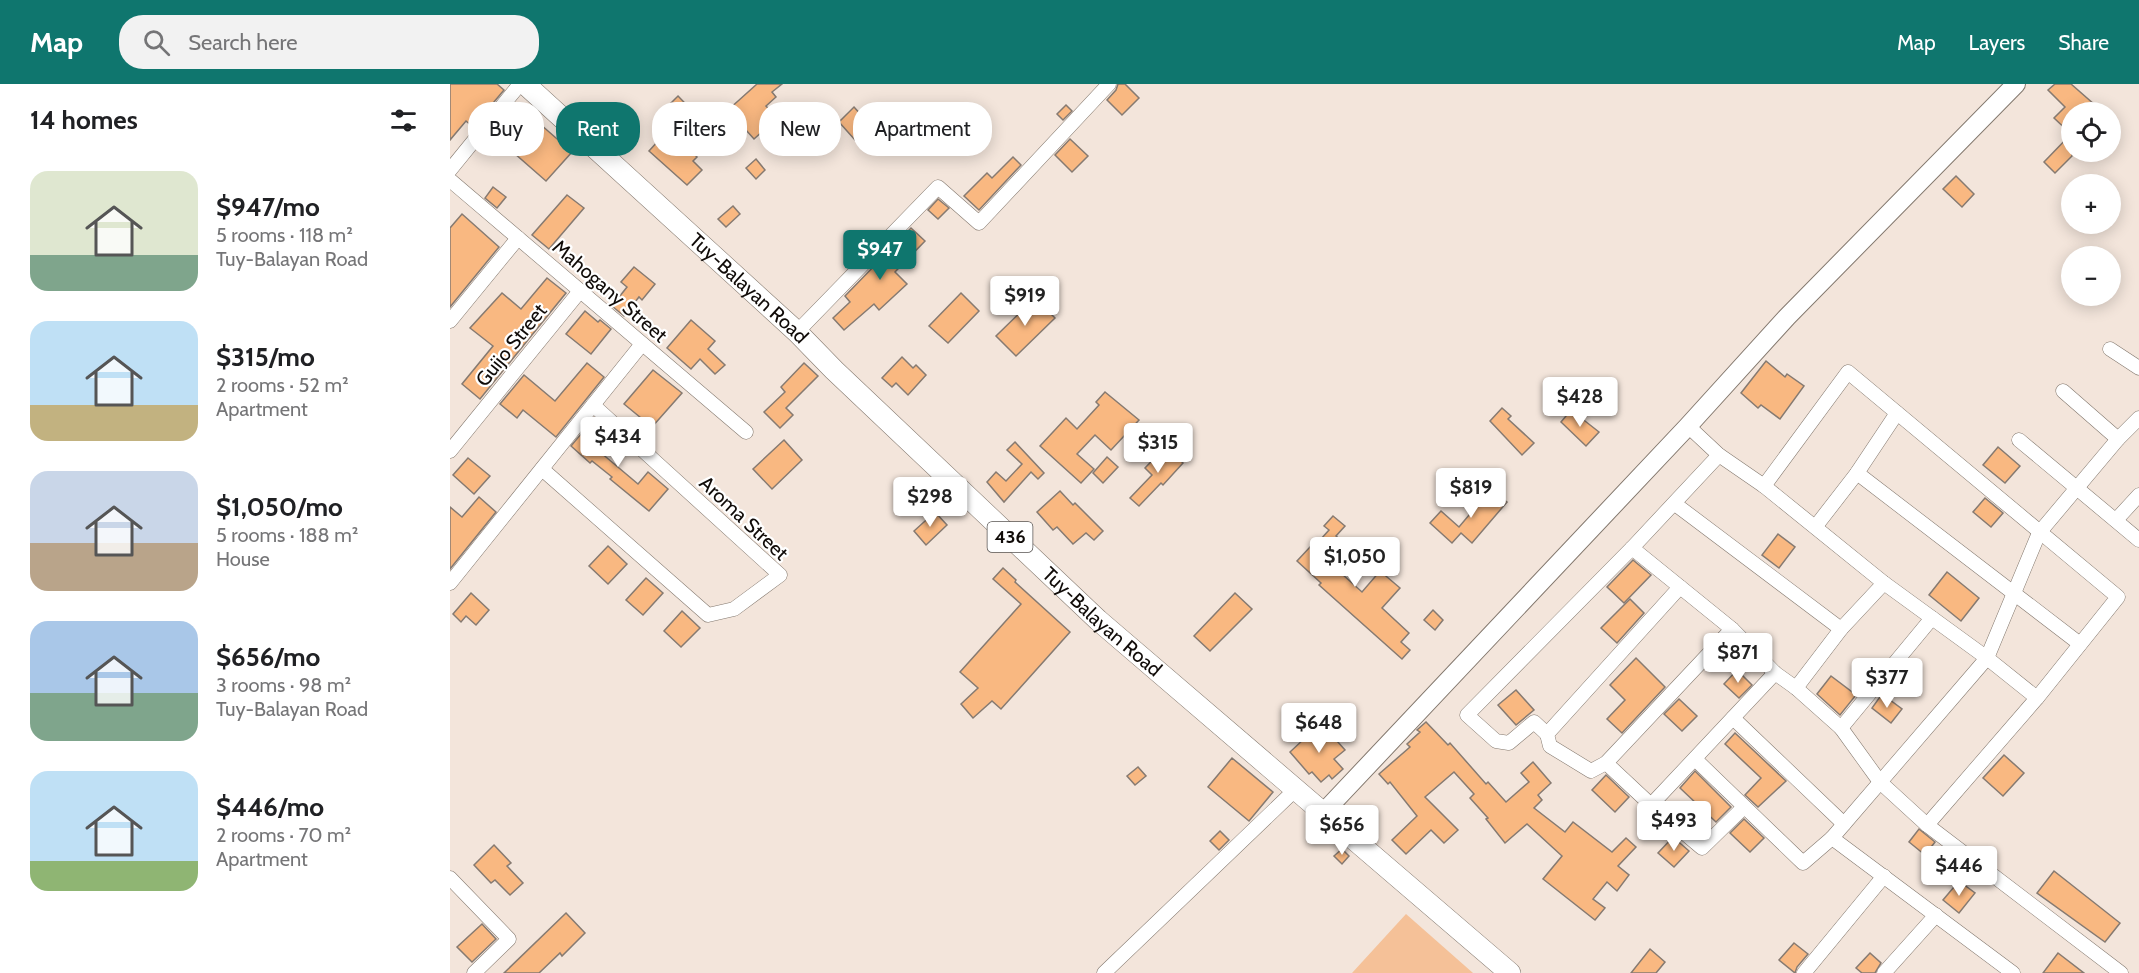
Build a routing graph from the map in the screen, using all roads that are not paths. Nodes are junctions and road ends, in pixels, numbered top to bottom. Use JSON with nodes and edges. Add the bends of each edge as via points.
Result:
{"nodes":[{"id":1,"x":520,"y":84,"type":"edge"},
{"id":2,"x":525,"y":84,"type":"edge"},
{"id":3,"x":1109,"y":84,"type":"edge"},
{"id":4,"x":2016,"y":84,"type":"edge"},
{"id":5,"x":450,"y":170,"type":"edge"},
{"id":6,"x":450,"y":180,"type":"edge"},
{"id":7,"x":518,"y":238,"type":"junction"},
{"id":8,"x":580,"y":291,"type":"junction"},
{"id":9,"x":450,"y":321,"type":"edge"},
{"id":10,"x":797,"y":332,"type":"junction"},
{"id":11,"x":642,"y":344,"type":"junction"},
{"id":12,"x":2110,"y":349,"type":"dead end"},
{"id":13,"x":2139,"y":368,"type":"edge"},
{"id":14,"x":2063,"y":391,"type":"dead end"},
{"id":15,"x":593,"y":405,"type":"junction"},
{"id":16,"x":1897,"y":413,"type":"junction"},
{"id":17,"x":2139,"y":418,"type":"edge"},
{"id":18,"x":1688,"y":426,"type":"junction"},
{"id":19,"x":746,"y":432,"type":"dead end"},
{"id":20,"x":2118,"y":439,"type":"junction"},
{"id":21,"x":2019,"y":440,"type":"dead end"},
{"id":22,"x":450,"y":452,"type":"edge"},
{"id":23,"x":1719,"y":455,"type":"junction"},
{"id":24,"x":542,"y":469,"type":"junction"},
{"id":25,"x":1857,"y":473,"type":"junction"},
{"id":26,"x":1764,"y":486,"type":"junction"},
{"id":27,"x":2077,"y":487,"type":"junction"},
{"id":28,"x":2139,"y":495,"type":"edge"},
{"id":29,"x":1675,"y":504,"type":"junction"},
{"id":30,"x":2115,"y":520,"type":"junction"},
{"id":31,"x":1816,"y":526,"type":"junction"},
{"id":32,"x":2038,"y":533,"type":"junction"},
{"id":33,"x":2139,"y":540,"type":"edge"},
{"id":34,"x":1632,"y":548,"type":"junction"},
{"id":35,"x":1884,"y":583,"type":"junction"},
{"id":36,"x":450,"y":584,"type":"edge"},
{"id":37,"x":1680,"y":587,"type":"junction"},
{"id":38,"x":2014,"y":592,"type":"junction"},
{"id":39,"x":1932,"y":618,"type":"junction"},
{"id":40,"x":1732,"y":629,"type":"junction"},
{"id":41,"x":1841,"y":629,"type":"junction"},
{"id":42,"x":2080,"y":644,"type":"junction"},
{"id":43,"x":1987,"y":658,"type":"junction"},
{"id":44,"x":1775,"y":672,"type":"junction"},
{"id":45,"x":1796,"y":688,"type":"junction"},
{"id":46,"x":2037,"y":698,"type":"junction"},
{"id":47,"x":1733,"y":718,"type":"junction"},
{"id":48,"x":1841,"y":728,"type":"junction"},
{"id":49,"x":1547,"y":734,"type":"junction"},
{"id":50,"x":1695,"y":759,"type":"junction"},
{"id":51,"x":1606,"y":763,"type":"junction"},
{"id":52,"x":1880,"y":782,"type":"junction"},
{"id":53,"x":1295,"y":790,"type":"junction"},
{"id":54,"x":1651,"y":805,"type":"junction"},
{"id":55,"x":1744,"y":807,"type":"junction"},
{"id":56,"x":1324,"y":812,"type":"junction"},
{"id":57,"x":1844,"y":824,"type":"junction"},
{"id":58,"x":1928,"y":825,"type":"junction"},
{"id":59,"x":1832,"y":838,"type":"junction"},
{"id":60,"x":1884,"y":876,"type":"junction"},
{"id":61,"x":450,"y":878,"type":"edge"},
{"id":62,"x":1936,"y":915,"type":"junction"},
{"id":63,"x":474,"y":973,"type":"edge"},
{"id":64,"x":1104,"y":973,"type":"edge"},
{"id":65,"x":1510,"y":973,"type":"edge"},
{"id":66,"x":1804,"y":973,"type":"edge"},
{"id":67,"x":1884,"y":973,"type":"edge"},
{"id":68,"x":2013,"y":973,"type":"edge"},
{"id":69,"x":2121,"y":973,"type":"edge"}],
"edges":[{"from":1,"to":5,"type":"street"},
{"from":2,"to":10,"type":"main road","name":"Tuy-Balayan Road","number":"436"},
{"from":3,"to":10,"type":"street","via":[[979,223],[938,187]]},
{"from":4,"to":18,"type":"street","via":[[1787,317]]},
{"from":6,"to":7,"type":"street","name":"Mahogany Street"},
{"from":7,"to":8,"type":"street","name":"Mahogany Street"},
{"from":7,"to":9,"type":"street"},
{"from":8,"to":11,"type":"street","name":"Mahogany Street"},
{"from":8,"to":22,"type":"street","name":"Guijo Street"},
{"from":10,"to":53,"type":"main road","name":"Tuy-Balayan Road","number":"436","via":[[1098,620]]},
{"from":11,"to":15,"type":"street"},
{"from":11,"to":19,"type":"street","name":"Mahogany Street"},
{"from":12,"to":13,"type":"street"},
{"from":14,"to":20,"type":"street"},
{"from":15,"to":24,"type":"street"},
{"from":15,"to":24,"type":"street","name":"Aroma Street","via":[[780,575],[734,609],[708,615]]},
{"from":16,"to":25,"type":"street"},
{"from":16,"to":26,"type":"street","via":[[1848,372]]},
{"from":16,"to":32,"type":"street"},
{"from":17,"to":20,"type":"street"},
{"from":18,"to":23,"type":"street"},
{"from":18,"to":56,"type":"street"},
{"from":20,"to":27,"type":"street"},
{"from":21,"to":27,"type":"street"},
{"from":23,"to":26,"type":"street"},
{"from":23,"to":29,"type":"street"},
{"from":24,"to":36,"type":"street"},
{"from":25,"to":31,"type":"street"},
{"from":25,"to":38,"type":"street"},
{"from":26,"to":31,"type":"street"},
{"from":27,"to":30,"type":"street"},
{"from":27,"to":32,"type":"street"},
{"from":28,"to":30,"type":"street"},
{"from":29,"to":34,"type":"street"},
{"from":29,"to":41,"type":"street"},
{"from":30,"to":33,"type":"street"},
{"from":31,"to":35,"type":"street"},
{"from":32,"to":38,"type":"street"},
{"from":32,"to":42,"type":"street","via":[[2118,597]]},
{"from":34,"to":37,"type":"street"},
{"from":34,"to":49,"type":"street","via":[[1467,716],[1496,741],[1509,743],[1534,722]]},
{"from":35,"to":39,"type":"street"},
{"from":35,"to":41,"type":"street"},
{"from":37,"to":40,"type":"street"},
{"from":37,"to":49,"type":"street"},
{"from":38,"to":42,"type":"street"},
{"from":38,"to":43,"type":"street"},
{"from":39,"to":43,"type":"street"},
{"from":39,"to":48,"type":"street"},
{"from":40,"to":44,"type":"street"},
{"from":40,"to":51,"type":"street"},
{"from":41,"to":45,"type":"street"},
{"from":42,"to":46,"type":"street"},
{"from":43,"to":46,"type":"street"},
{"from":43,"to":52,"type":"street"},
{"from":44,"to":45,"type":"street"},
{"from":44,"to":47,"type":"street"},
{"from":45,"to":48,"type":"street"},
{"from":46,"to":58,"type":"street"},
{"from":47,"to":50,"type":"street"},
{"from":47,"to":57,"type":"street"},
{"from":48,"to":52,"type":"street"},
{"from":49,"to":51,"type":"street","via":[[1550,746],[1590,771]]},
{"from":50,"to":54,"type":"street"},
{"from":50,"to":55,"type":"street"},
{"from":51,"to":54,"type":"street"},
{"from":52,"to":57,"type":"street"},
{"from":52,"to":58,"type":"street"},
{"from":53,"to":56,"type":"main road","name":"Tuy-Balayan Road","number":"436"},
{"from":53,"to":64,"type":"street"},
{"from":54,"to":55,"type":"street","via":[[1702,848]]},
{"from":55,"to":59,"type":"street","via":[[1803,863]]},
{"from":56,"to":65,"type":"main road","name":"Tuy-Balayan Road","number":"436"},
{"from":57,"to":59,"type":"street"},
{"from":58,"to":69,"type":"street"},
{"from":59,"to":60,"type":"street"},
{"from":60,"to":62,"type":"street"},
{"from":60,"to":66,"type":"street"},
{"from":61,"to":63,"type":"street","via":[[509,939]]},
{"from":62,"to":67,"type":"street"},
{"from":62,"to":68,"type":"street"}]}
